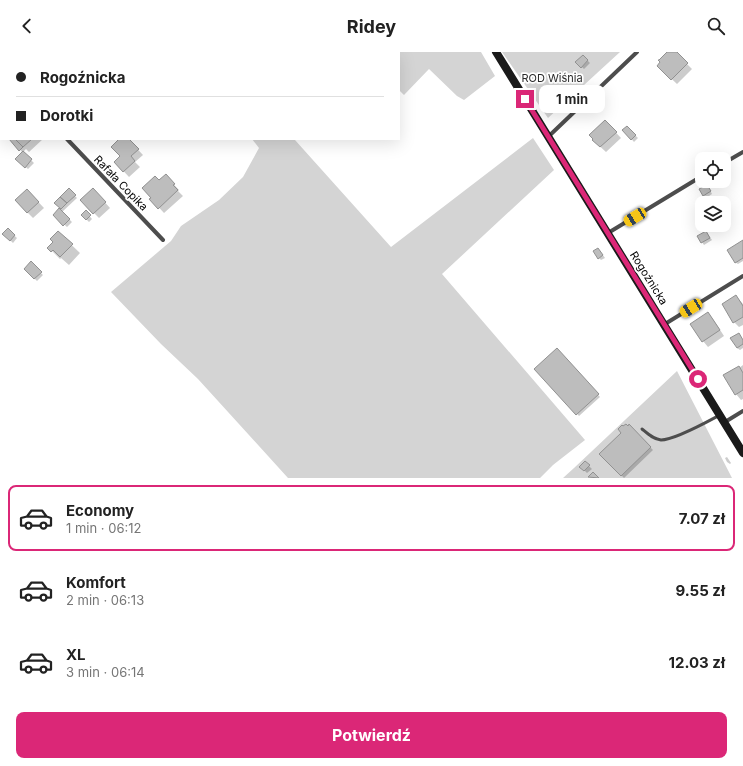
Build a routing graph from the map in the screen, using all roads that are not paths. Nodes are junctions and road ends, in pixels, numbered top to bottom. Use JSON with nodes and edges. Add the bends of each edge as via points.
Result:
{"nodes":[{"id":1,"x":496,"y":52,"type":"edge"},
{"id":2,"x":637,"y":52,"type":"edge"},
{"id":3,"x":549,"y":136,"type":"junction"},
{"id":4,"x":68,"y":140,"type":"edge"},
{"id":5,"x":743,"y":152,"type":"edge"},
{"id":6,"x":731,"y":159,"type":"edge"},
{"id":7,"x":695,"y":180,"type":"edge"},
{"id":8,"x":608,"y":233,"type":"junction"},
{"id":9,"x":163,"y":240,"type":"dead end"},
{"id":10,"x":743,"y":276,"type":"edge"},
{"id":11,"x":664,"y":324,"type":"junction"},
{"id":12,"x":743,"y":411,"type":"edge"},
{"id":13,"x":723,"y":419,"type":"junction"},
{"id":14,"x":642,"y":429,"type":"dead end"},
{"id":15,"x":743,"y":453,"type":"edge"}],
"edges":[{"from":1,"to":3,"type":"street","name":"Rogoźnicka"},
{"from":2,"to":3,"type":"street"},
{"from":3,"to":8,"type":"street","name":"Rogoźnicka"},
{"from":4,"to":9,"type":"street","name":"Rafała Copika"},
{"from":5,"to":6,"type":"street"},
{"from":7,"to":8,"type":"street"},
{"from":8,"to":11,"type":"street","name":"Rogoźnicka"},
{"from":10,"to":11,"type":"street"},
{"from":11,"to":13,"type":"street","name":"Rogoźnicka"},
{"from":12,"to":13,"type":"street"},
{"from":13,"to":14,"type":"lane","via":[[676,437],[660,440]]},
{"from":13,"to":15,"type":"street","name":"Rogoźnicka"}]}
